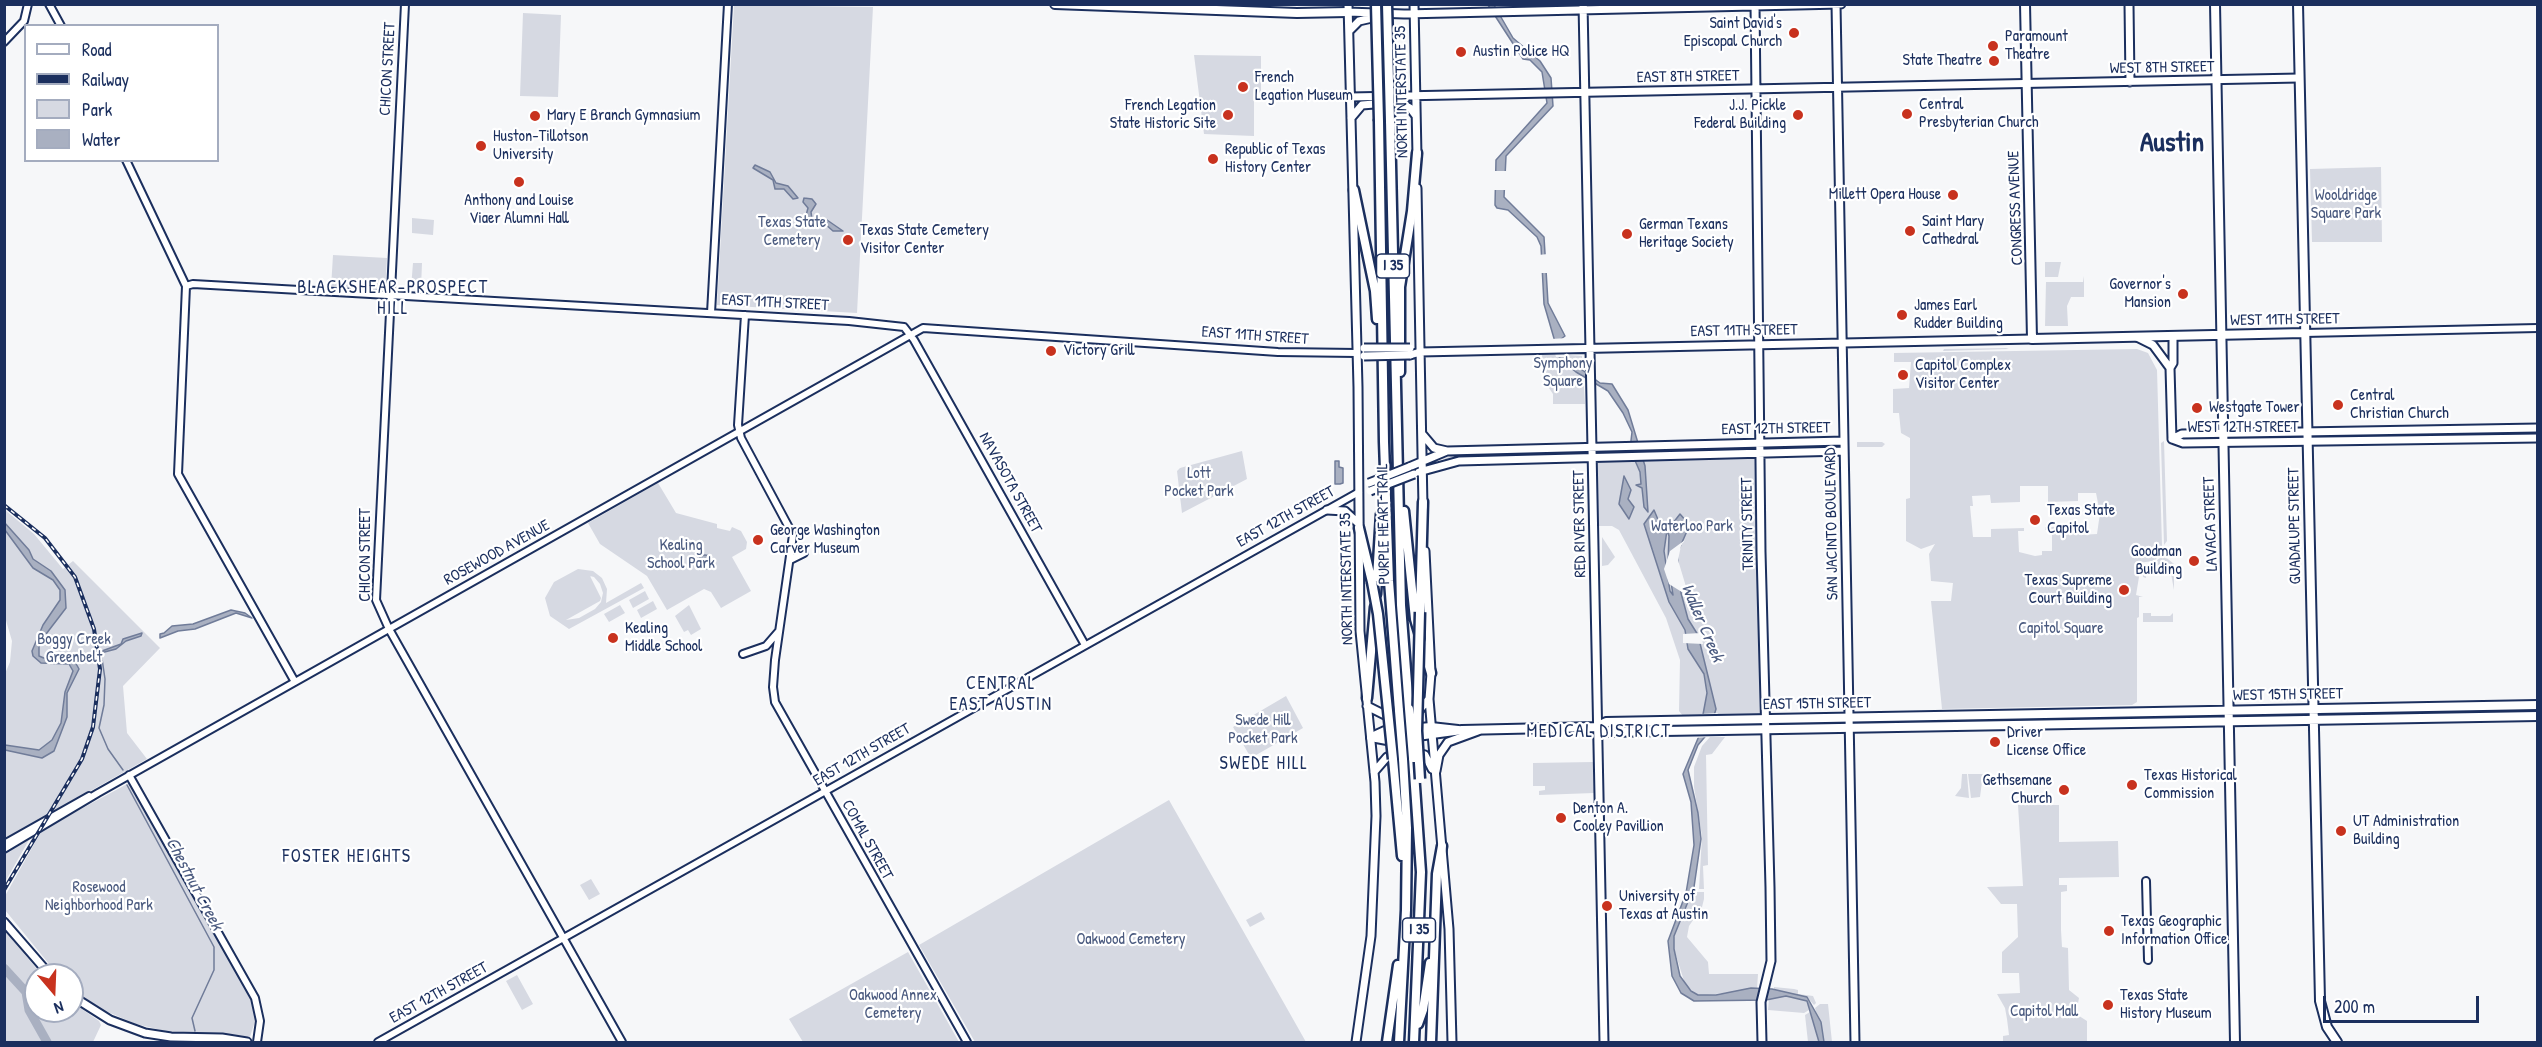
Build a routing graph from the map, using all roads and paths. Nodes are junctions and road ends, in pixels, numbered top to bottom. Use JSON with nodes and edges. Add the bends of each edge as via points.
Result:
{"nodes":[{"id":1,"x":28,"y":4,"type":"edge"},
{"id":2,"x":405,"y":4,"type":"edge"},
{"id":3,"x":728,"y":4,"type":"edge"},
{"id":4,"x":1055,"y":4,"type":"edge"},
{"id":5,"x":1376,"y":4,"type":"edge"},
{"id":6,"x":1387,"y":4,"type":"edge"},
{"id":7,"x":1414,"y":4,"type":"edge"},
{"id":8,"x":1841,"y":4,"type":"edge"},
{"id":9,"x":2025,"y":4,"type":"edge"},
{"id":10,"x":2129,"y":4,"type":"edge"},
{"id":11,"x":2215,"y":4,"type":"edge"},
{"id":12,"x":2298,"y":4,"type":"edge"},
{"id":13,"x":1755,"y":5,"type":"edge"},
{"id":14,"x":1836,"y":5,"type":"edge"},
{"id":15,"x":52,"y":6,"type":"edge"},
{"id":16,"x":1583,"y":7,"type":"edge"},
{"id":17,"x":1348,"y":8,"type":"edge"},
{"id":18,"x":1414,"y":13,"type":"junction"},
{"id":19,"x":1404,"y":14,"type":"junction"},
{"id":20,"x":60,"y":24,"type":"edge"},
{"id":21,"x":1349,"y":31,"type":"junction"},
{"id":22,"x":4,"y":42,"type":"edge"},
{"id":23,"x":2299,"y":78,"type":"junction"},
{"id":24,"x":2216,"y":80,"type":"junction"},
{"id":25,"x":2130,"y":82,"type":"junction"},
{"id":26,"x":2026,"y":84,"type":"junction"},
{"id":27,"x":1837,"y":88,"type":"junction"},
{"id":28,"x":1757,"y":89,"type":"junction"},
{"id":29,"x":1585,"y":93,"type":"junction"},
{"id":30,"x":1416,"y":96,"type":"junction"},
{"id":31,"x":1350,"y":97,"type":"junction"},
{"id":32,"x":1416,"y":116,"type":"junction"},
{"id":33,"x":1350,"y":118,"type":"junction"},
{"id":34,"x":1417,"y":153,"type":"junction"},
{"id":35,"x":127,"y":162,"type":"edge"},
{"id":36,"x":1354,"y":190,"type":"junction"},
{"id":37,"x":186,"y":286,"type":"junction"},
{"id":38,"x":390,"y":295,"type":"junction"},
{"id":39,"x":711,"y":314,"type":"junction"},
{"id":40,"x":745,"y":315,"type":"junction"},
{"id":41,"x":2538,"y":328,"type":"edge"},
{"id":42,"x":2304,"y":333,"type":"junction"},
{"id":43,"x":911,"y":334,"type":"junction"},
{"id":44,"x":2220,"y":335,"type":"junction"},
{"id":45,"x":2173,"y":336,"type":"junction"},
{"id":46,"x":2134,"y":337,"type":"junction"},
{"id":47,"x":2032,"y":339,"type":"junction"},
{"id":48,"x":1842,"y":343,"type":"junction"},
{"id":49,"x":1760,"y":344,"type":"junction"},
{"id":50,"x":1589,"y":348,"type":"junction"},
{"id":51,"x":1420,"y":351,"type":"junction"},
{"id":52,"x":1362,"y":353,"type":"junction"},
{"id":53,"x":2170,"y":368,"type":"junction"},
{"id":54,"x":1384,"y":402,"type":"junction"},
{"id":55,"x":1397,"y":411,"type":"junction"},
{"id":56,"x":2538,"y":428,"type":"edge"},
{"id":57,"x":1422,"y":431,"type":"junction"},
{"id":58,"x":740,"y":432,"type":"junction"},
{"id":59,"x":2307,"y":432,"type":"junction"},
{"id":60,"x":2222,"y":434,"type":"junction"},
{"id":61,"x":2538,"y":438,"type":"edge"},
{"id":62,"x":2172,"y":439,"type":"junction"},
{"id":63,"x":1397,"y":441,"type":"junction"},
{"id":64,"x":1844,"y":441,"type":"junction"},
{"id":65,"x":1384,"y":442,"type":"junction"},
{"id":66,"x":1760,"y":442,"type":"junction"},
{"id":67,"x":2307,"y":442,"type":"junction"},
{"id":68,"x":2222,"y":443,"type":"junction"},
{"id":69,"x":1676,"y":444,"type":"junction"},
{"id":70,"x":1591,"y":446,"type":"junction"},
{"id":71,"x":1447,"y":451,"type":"junction"},
{"id":72,"x":1844,"y":451,"type":"junction"},
{"id":73,"x":1761,"y":453,"type":"junction"},
{"id":74,"x":1676,"y":455,"type":"junction"},
{"id":75,"x":1592,"y":457,"type":"junction"},
{"id":76,"x":1422,"y":462,"type":"junction"},
{"id":77,"x":1422,"y":470,"type":"junction"},
{"id":78,"x":1369,"y":487,"type":"junction"},
{"id":79,"x":1359,"y":492,"type":"junction"},
{"id":80,"x":1423,"y":502,"type":"junction"},
{"id":81,"x":1326,"y":510,"type":"junction"},
{"id":82,"x":1359,"y":526,"type":"junction"},
{"id":83,"x":804,"y":553,"type":"dead end"},
{"id":84,"x":790,"y":560,"type":"junction"},
{"id":85,"x":390,"y":629,"type":"junction"},
{"id":86,"x":780,"y":630,"type":"junction"},
{"id":87,"x":1085,"y":645,"type":"junction"},
{"id":88,"x":743,"y":654,"type":"dead end"},
{"id":89,"x":1431,"y":673,"type":"junction"},
{"id":90,"x":295,"y":682,"type":"junction"},
{"id":91,"x":1429,"y":699,"type":"junction"},
{"id":92,"x":1367,"y":702,"type":"junction"},
{"id":93,"x":2538,"y":705,"type":"edge"},
{"id":94,"x":2313,"y":709,"type":"junction"},
{"id":95,"x":2229,"y":710,"type":"junction"},
{"id":96,"x":2040,"y":713,"type":"junction"},
{"id":97,"x":2538,"y":716,"type":"edge"},
{"id":98,"x":1850,"y":717,"type":"junction"},
{"id":99,"x":1767,"y":719,"type":"junction"},
{"id":100,"x":2313,"y":719,"type":"junction"},
{"id":101,"x":2229,"y":720,"type":"junction"},
{"id":102,"x":2040,"y":723,"type":"junction"},
{"id":103,"x":1720,"y":724,"type":"junction"},
{"id":104,"x":1693,"y":725,"type":"junction"},
{"id":105,"x":1850,"y":726,"type":"junction"},
{"id":106,"x":1596,"y":727,"type":"junction"},
{"id":107,"x":1767,"y":728,"type":"junction"},
{"id":108,"x":1484,"y":730,"type":"junction"},
{"id":109,"x":1431,"y":732,"type":"junction"},
{"id":110,"x":1371,"y":737,"type":"junction"},
{"id":111,"x":1374,"y":772,"type":"junction"},
{"id":112,"x":129,"y":775,"type":"junction"},
{"id":113,"x":1435,"y":777,"type":"junction"},
{"id":114,"x":825,"y":792,"type":"junction"},
{"id":115,"x":96,"y":794,"type":"junction"},
{"id":116,"x":1419,"y":828,"type":"junction"},
{"id":117,"x":4,"y":844,"type":"edge"},
{"id":118,"x":1442,"y":846,"type":"junction"},
{"id":119,"x":4,"y":849,"type":"edge"},
{"id":120,"x":2146,"y":881,"type":"dead end"},
{"id":121,"x":1407,"y":910,"type":"junction"},
{"id":122,"x":4,"y":922,"type":"edge"},
{"id":123,"x":1405,"y":932,"type":"junction"},
{"id":124,"x":564,"y":938,"type":"junction"},
{"id":125,"x":1435,"y":940,"type":"junction"},
{"id":126,"x":2148,"y":960,"type":"dead end"},
{"id":127,"x":39,"y":963,"type":"edge"},
{"id":128,"x":84,"y":1004,"type":"edge"},
{"id":129,"x":1415,"y":1033,"type":"junction"},
{"id":130,"x":247,"y":1042,"type":"edge"},
{"id":131,"x":257,"y":1042,"type":"edge"},
{"id":132,"x":378,"y":1042,"type":"edge"},
{"id":133,"x":622,"y":1042,"type":"edge"},
{"id":134,"x":967,"y":1042,"type":"edge"},
{"id":135,"x":1356,"y":1042,"type":"edge"},
{"id":136,"x":1387,"y":1042,"type":"edge"},
{"id":137,"x":1399,"y":1042,"type":"edge"},
{"id":138,"x":1414,"y":1042,"type":"edge"},
{"id":139,"x":1431,"y":1042,"type":"edge"},
{"id":140,"x":1453,"y":1042,"type":"edge"},
{"id":141,"x":1604,"y":1042,"type":"edge"},
{"id":142,"x":1762,"y":1042,"type":"edge"},
{"id":143,"x":1855,"y":1042,"type":"edge"},
{"id":144,"x":2235,"y":1042,"type":"edge"},
{"id":145,"x":2337,"y":1042,"type":"edge"}],
"edges":[{"from":1,"to":22,"type":"street","via":[[24,21]]},
{"from":2,"to":38,"type":"street","name":"CHICON STREET"},
{"from":3,"to":39,"type":"street"},
{"from":4,"to":17,"type":"main road","via":[[1297,13]]},
{"from":5,"to":54,"type":"highway","name":"PURPLE HEART TRAIL","number":"I 35","bridge":true},
{"from":6,"to":55,"type":"highway","name":"PURPLE HEART TRAIL","number":"I 35","bridge":true},
{"from":7,"to":18,"type":"main road","name":"NORTH INTERSTATE 35"},
{"from":8,"to":14,"type":"main road"},
{"from":9,"to":26,"type":"main road","name":"CONGRESS AVENUE"},
{"from":10,"to":25,"type":"main road"},
{"from":11,"to":24,"type":"main road","name":"LAVACA STREET"},
{"from":12,"to":23,"type":"main road","name":"GUADALUPE STREET"},
{"from":13,"to":14,"type":"main road"},
{"from":13,"to":16,"type":"main road"},
{"from":13,"to":28,"type":"main road","name":"TRINITY STREET"},
{"from":14,"to":27,"type":"main road","name":"SAN JACINTO BOULEVARD"},
{"from":15,"to":20,"type":"street"},
{"from":16,"to":18,"type":"main road"},
{"from":16,"to":29,"type":"main road","name":"RED RIVER STREET"},
{"from":17,"to":19,"type":"main road"},
{"from":17,"to":21,"type":"main road","name":"NORTH INTERSTATE 35"},
{"from":18,"to":19,"type":"main road"},
{"from":18,"to":30,"type":"main road","name":"NORTH INTERSTATE 35"},
{"from":19,"to":21,"type":"main road","via":[[1364,19]]},
{"from":21,"to":31,"type":"main road","name":"NORTH INTERSTATE 35"},
{"from":23,"to":24,"type":"main road","name":"WEST 8TH STREET"},
{"from":23,"to":42,"type":"main road","name":"GUADALUPE STREET"},
{"from":24,"to":25,"type":"main road","name":"WEST 8TH STREET"},
{"from":24,"to":44,"type":"main road","name":"LAVACA STREET"},
{"from":25,"to":26,"type":"main road","name":"WEST 8TH STREET"},
{"from":26,"to":27,"type":"main road","name":"EAST 8TH STREET"},
{"from":26,"to":47,"type":"main road","name":"CONGRESS AVENUE"},
{"from":27,"to":28,"type":"main road","name":"EAST 8TH STREET"},
{"from":27,"to":48,"type":"main road","name":"SAN JACINTO BOULEVARD"},
{"from":28,"to":29,"type":"main road","name":"EAST 8TH STREET"},
{"from":28,"to":49,"type":"main road","name":"TRINITY STREET"},
{"from":29,"to":30,"type":"main road","name":"EAST 8TH STREET"},
{"from":29,"to":50,"type":"main road","name":"RED RIVER STREET"},
{"from":30,"to":31,"type":"main road","name":"EAST 8TH STREET"},
{"from":30,"to":32,"type":"main road","name":"NORTH INTERSTATE 35"},
{"from":31,"to":33,"type":"main road","name":"NORTH INTERSTATE 35"},
{"from":32,"to":33,"type":"main road","via":[[1399,102],[1362,105]]},
{"from":32,"to":34,"type":"main road","name":"NORTH INTERSTATE 35"},
{"from":33,"to":36,"type":"main road","name":"NORTH INTERSTATE 35"},
{"from":34,"to":51,"type":"main road","name":"NORTH INTERSTATE 35"},
{"from":34,"to":55,"type":"highway","via":[[1400,286]]},
{"from":35,"to":37,"type":"street"},
{"from":36,"to":52,"type":"main road","name":"NORTH INTERSTATE 35"},
{"from":36,"to":54,"type":"highway","via":[[1375,291]]},
{"from":37,"to":38,"type":"street","name":"EAST 11TH STREET"},
{"from":37,"to":90,"type":"street","via":[[178,474]]},
{"from":38,"to":39,"type":"street","name":"EAST 11TH STREET"},
{"from":38,"to":85,"type":"street","name":"CHICON STREET","via":[[376,600]]},
{"from":39,"to":40,"type":"street","name":"EAST 11TH STREET"},
{"from":40,"to":43,"type":"street","name":"EAST 11TH STREET","via":[[895,325]]},
{"from":40,"to":58,"type":"street"},
{"from":41,"to":42,"type":"street","name":"WEST 11TH STREET"},
{"from":42,"to":44,"type":"main road","name":"WEST 11TH STREET"},
{"from":42,"to":59,"type":"main road","name":"GUADALUPE STREET"},
{"from":43,"to":52,"type":"street","name":"EAST 11TH STREET","via":[[923,328],[938,328],[1278,352]]},
{"from":43,"to":58,"type":"street","name":"ROSEWOOD AVENUE"},
{"from":43,"to":87,"type":"street","name":"NAVASOTA STREET"},
{"from":44,"to":45,"type":"main road","name":"WEST 11TH STREET"},
{"from":44,"to":60,"type":"main road","name":"LAVACA STREET"},
{"from":45,"to":46,"type":"main road","name":"WEST 11TH STREET"},
{"from":45,"to":53,"type":"main road"},
{"from":46,"to":47,"type":"main road","name":"WEST 11TH STREET"},
{"from":46,"to":53,"type":"main road","via":[[2153,345]]},
{"from":47,"to":48,"type":"main road","name":"EAST 11TH STREET"},
{"from":48,"to":49,"type":"main road","name":"EAST 11TH STREET"},
{"from":48,"to":64,"type":"main road","name":"SAN JACINTO BOULEVARD"},
{"from":49,"to":50,"type":"main road","name":"EAST 11TH STREET"},
{"from":49,"to":66,"type":"main road","name":"TRINITY STREET"},
{"from":50,"to":51,"type":"main road","name":"EAST 11TH STREET"},
{"from":50,"to":70,"type":"main road","name":"RED RIVER STREET"},
{"from":51,"to":52,"type":"main road","name":"EAST 11TH STREET","bridge":true},
{"from":51,"to":57,"type":"main road","name":"NORTH INTERSTATE 35"},
{"from":52,"to":79,"type":"main road","name":"NORTH INTERSTATE 35"},
{"from":53,"to":62,"type":"main road"},
{"from":54,"to":65,"type":"highway","name":"PURPLE HEART TRAIL","number":"I 35"},
{"from":55,"to":63,"type":"highway","name":"PURPLE HEART TRAIL","number":"I 35"},
{"from":56,"to":59,"type":"main road","name":"WEST 12TH STREET"},
{"from":57,"to":71,"type":"main road","via":[[1429,444]]},
{"from":57,"to":76,"type":"main road","name":"NORTH INTERSTATE 35"},
{"from":58,"to":84,"type":"street","name":"COMAL STREET","via":[[793,535]]},
{"from":58,"to":85,"type":"street","name":"ROSEWOOD AVENUE"},
{"from":59,"to":60,"type":"main road","name":"WEST 12TH STREET"},
{"from":59,"to":67,"type":"main road","name":"GUADALUPE STREET"},
{"from":60,"to":62,"type":"main road","name":"WEST 12TH STREET","via":[[2182,434]]},
{"from":60,"to":68,"type":"main road","name":"LAVACA STREET"},
{"from":61,"to":67,"type":"main road","name":"WEST 12TH STREET"},
{"from":62,"to":68,"type":"main road","name":"WEST 12TH STREET","via":[[2183,444]]},
{"from":63,"to":89,"type":"highway","via":[[1403,465],[1414,619]]},
{"from":63,"to":116,"type":"highway","name":"PURPLE HEART TRAIL","number":"I 35","bridge":true,"via":[[1401,605]]},
{"from":64,"to":66,"type":"main road","name":"EAST 12TH STREET"},
{"from":64,"to":72,"type":"main road","name":"SAN JACINTO BOULEVARD"},
{"from":65,"to":92,"type":"highway","via":[[1381,536]]},
{"from":65,"to":121,"type":"highway","name":"PURPLE HEART TRAIL","number":"I 35","bridge":true,"via":[[1389,581],[1407,828]]},
{"from":66,"to":69,"type":"main road","name":"EAST 12TH STREET"},
{"from":66,"to":73,"type":"main road","name":"TRINITY STREET"},
{"from":67,"to":68,"type":"main road","name":"WEST 12TH STREET"},
{"from":67,"to":94,"type":"main road","name":"GUADALUPE STREET"},
{"from":68,"to":95,"type":"main road","name":"LAVACA STREET"},
{"from":69,"to":70,"type":"main road","name":"EAST 12TH STREET"},
{"from":69,"to":74,"type":"main road"},
{"from":70,"to":71,"type":"main road","name":"EAST 12TH STREET"},
{"from":70,"to":75,"type":"main road","name":"RED RIVER STREET"},
{"from":71,"to":76,"type":"main road","name":"EAST 12TH STREET"},
{"from":72,"to":73,"type":"main road","name":"EAST 12TH STREET"},
{"from":72,"to":98,"type":"main road","name":"SAN JACINTO BOULEVARD"},
{"from":73,"to":74,"type":"main road","name":"EAST 12TH STREET"},
{"from":73,"to":99,"type":"main road","name":"TRINITY STREET"},
{"from":74,"to":75,"type":"main road","name":"EAST 12TH STREET"},
{"from":75,"to":77,"type":"main road","name":"EAST 12TH STREET","via":[[1459,461]]},
{"from":75,"to":106,"type":"main road","name":"RED RIVER STREET"},
{"from":76,"to":77,"type":"main road","name":"NORTH INTERSTATE 35"},
{"from":76,"to":78,"type":"main road","name":"EAST 12TH STREET","bridge":true},
{"from":77,"to":78,"type":"main road","name":"EAST 12TH STREET","bridge":true},
{"from":77,"to":80,"type":"main road","name":"NORTH INTERSTATE 35"},
{"from":78,"to":79,"type":"main road","name":"EAST 12TH STREET"},
{"from":79,"to":81,"type":"street","name":"EAST 12TH STREET"},
{"from":79,"to":82,"type":"main road","name":"NORTH INTERSTATE 35"},
{"from":80,"to":89,"type":"main road","name":"NORTH INTERSTATE 35"},
{"from":80,"to":116,"type":"highway","bridge":true},
{"from":81,"to":82,"type":"main road","via":[[1345,511]]},
{"from":81,"to":87,"type":"street","name":"EAST 12TH STREET"},
{"from":82,"to":92,"type":"main road","name":"NORTH INTERSTATE 35","via":[[1360,631]]},
{"from":82,"to":121,"type":"highway","bridge":true,"via":[[1378,614]]},
{"from":83,"to":84,"type":"street"},
{"from":84,"to":86,"type":"street","name":"COMAL STREET"},
{"from":85,"to":90,"type":"street","name":"ROSEWOOD AVENUE"},
{"from":85,"to":124,"type":"street","name":"CHICON STREET"},
{"from":86,"to":88,"type":"street","via":[[766,646]]},
{"from":86,"to":114,"type":"street","name":"COMAL STREET","via":[[773,687],[775,702]]},
{"from":87,"to":114,"type":"street","name":"EAST 12TH STREET"},
{"from":89,"to":91,"type":"main road","name":"NORTH INTERSTATE 35"},
{"from":90,"to":112,"type":"street","name":"ROSEWOOD AVENUE"},
{"from":91,"to":92,"type":"main road","via":[[1417,713],[1387,716]]},
{"from":91,"to":109,"type":"main road","name":"NORTH INTERSTATE 35"},
{"from":92,"to":110,"type":"main road","name":"NORTH INTERSTATE 35"},
{"from":93,"to":94,"type":"main road","name":"WEST 15TH STREET"},
{"from":94,"to":95,"type":"main road","name":"WEST 15TH STREET"},
{"from":94,"to":100,"type":"main road","name":"GUADALUPE STREET"},
{"from":95,"to":96,"type":"main road","name":"WEST 15TH STREET"},
{"from":95,"to":101,"type":"main road","name":"LAVACA STREET"},
{"from":96,"to":98,"type":"main road","name":"EAST 15TH STREET"},
{"from":96,"to":102,"type":"street"},
{"from":97,"to":100,"type":"main road","name":"WEST 15TH STREET"},
{"from":98,"to":99,"type":"main road","name":"EAST 15TH STREET"},
{"from":98,"to":105,"type":"main road","name":"SAN JACINTO BOULEVARD"},
{"from":99,"to":103,"type":"main road","name":"EAST 15TH STREET"},
{"from":99,"to":107,"type":"main road","name":"TRINITY STREET"},
{"from":100,"to":101,"type":"main road","name":"WEST 15TH STREET"},
{"from":100,"to":145,"type":"main road","name":"GUADALUPE STREET","via":[[2320,1001],[2326,1027]]},
{"from":101,"to":102,"type":"main road","name":"WEST 15TH STREET"},
{"from":101,"to":144,"type":"main road","name":"LAVACA STREET"},
{"from":102,"to":105,"type":"main road","name":"EAST 15TH STREET"},
{"from":103,"to":104,"type":"main road","name":"EAST 15TH STREET"},
{"from":103,"to":107,"type":"main road","name":"EAST 15TH STREET"},
{"from":104,"to":106,"type":"main road","name":"EAST 15TH STREET","via":[[1606,722]]},
{"from":104,"to":106,"type":"main road","name":"EAST 15TH STREET","via":[[1606,732]]},
{"from":105,"to":107,"type":"main road","name":"EAST 15TH STREET"},
{"from":105,"to":143,"type":"main road","name":"SAN JACINTO BOULEVARD"},
{"from":106,"to":108,"type":"main road","name":"EAST 15TH STREET"},
{"from":106,"to":141,"type":"main road","name":"RED RIVER STREET"},
{"from":107,"to":142,"type":"main road","name":"TRINITY STREET","via":[[1771,961],[1761,1012]]},
{"from":108,"to":109,"type":"main road","name":"EAST 15TH STREET"},
{"from":108,"to":113,"type":"main road","via":[[1448,742],[1439,755]]},
{"from":109,"to":110,"type":"main road","name":"EAST 15TH STREET","via":[[1387,740]]},
{"from":109,"to":113,"type":"main road","name":"NORTH INTERSTATE 35"},
{"from":110,"to":111,"type":"main road","name":"NORTH INTERSTATE 35"},
{"from":111,"to":113,"type":"main road","via":[[1387,757],[1418,752],[1425,755]]},
{"from":111,"to":135,"type":"main road","name":"NORTH INTERSTATE 35","via":[[1373,916]]},
{"from":112,"to":115,"type":"street","name":"ROSEWOOD AVENUE"},
{"from":112,"to":131,"type":"street","via":[[255,998],[260,1021]]},
{"from":113,"to":118,"type":"main road","name":"NORTH INTERSTATE 35"},
{"from":114,"to":124,"type":"street","name":"EAST 12TH STREET"},
{"from":114,"to":134,"type":"street","name":"COMAL STREET"},
{"from":115,"to":117,"type":"street","name":"ROSEWOOD AVENUE"},
{"from":115,"to":119,"type":"street","name":"ROSEWOOD AVENUE"},
{"from":116,"to":129,"type":"highway","name":"PURPLE HEART TRAIL","number":"I 35"},
{"from":118,"to":125,"type":"highway"},
{"from":118,"to":140,"type":"main road","name":"NORTH INTERSTATE 35"},
{"from":120,"to":126,"type":"street"},
{"from":121,"to":123,"type":"highway","name":"PURPLE HEART TRAIL","number":"I 35"},
{"from":122,"to":127,"type":"main road"},
{"from":123,"to":136,"type":"highway"},
{"from":123,"to":137,"type":"highway","name":"PURPLE HEART TRAIL","number":"I 35"},
{"from":124,"to":132,"type":"street","name":"EAST 12TH STREET"},
{"from":124,"to":133,"type":"street","name":"CHICON STREET"},
{"from":125,"to":129,"type":"highway"},
{"from":125,"to":139,"type":"highway"},
{"from":128,"to":130,"type":"main road","via":[[110,1020],[145,1033]]},
{"from":129,"to":138,"type":"highway","name":"PURPLE HEART TRAIL","number":"I 35"}]}
